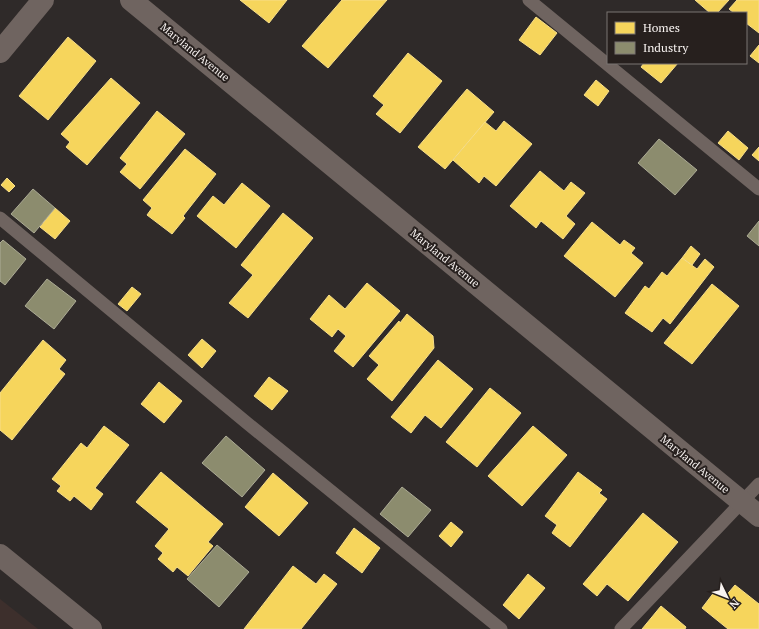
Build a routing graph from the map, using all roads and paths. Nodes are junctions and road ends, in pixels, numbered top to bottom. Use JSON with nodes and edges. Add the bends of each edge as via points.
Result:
{"nodes":[{"id":1,"x":43,"y":0,"type":"edge"},
{"id":2,"x":131,"y":0,"type":"edge"},
{"id":3,"x":529,"y":0,"type":"edge"},
{"id":4,"x":0,"y":52,"type":"edge"},
{"id":5,"x":759,"y":189,"type":"edge"},
{"id":6,"x":0,"y":218,"type":"edge"},
{"id":7,"x":759,"y":484,"type":"edge"},
{"id":8,"x":742,"y":502,"type":"junction"},
{"id":9,"x":759,"y":516,"type":"edge"},
{"id":10,"x":0,"y":555,"type":"edge"},
{"id":11,"x":91,"y":629,"type":"edge"},
{"id":12,"x":501,"y":629,"type":"edge"},
{"id":13,"x":621,"y":629,"type":"edge"}],
"edges":[{"from":1,"to":4,"type":"street"},
{"from":2,"to":8,"type":"street","name":"Maryland Avenue"},
{"from":3,"to":5,"type":"lane"},
{"from":6,"to":12,"type":"lane"},
{"from":7,"to":8,"type":"lane"},
{"from":8,"to":9,"type":"street","name":"Maryland Avenue"},
{"from":8,"to":13,"type":"lane"},
{"from":10,"to":11,"type":"street"}]}
